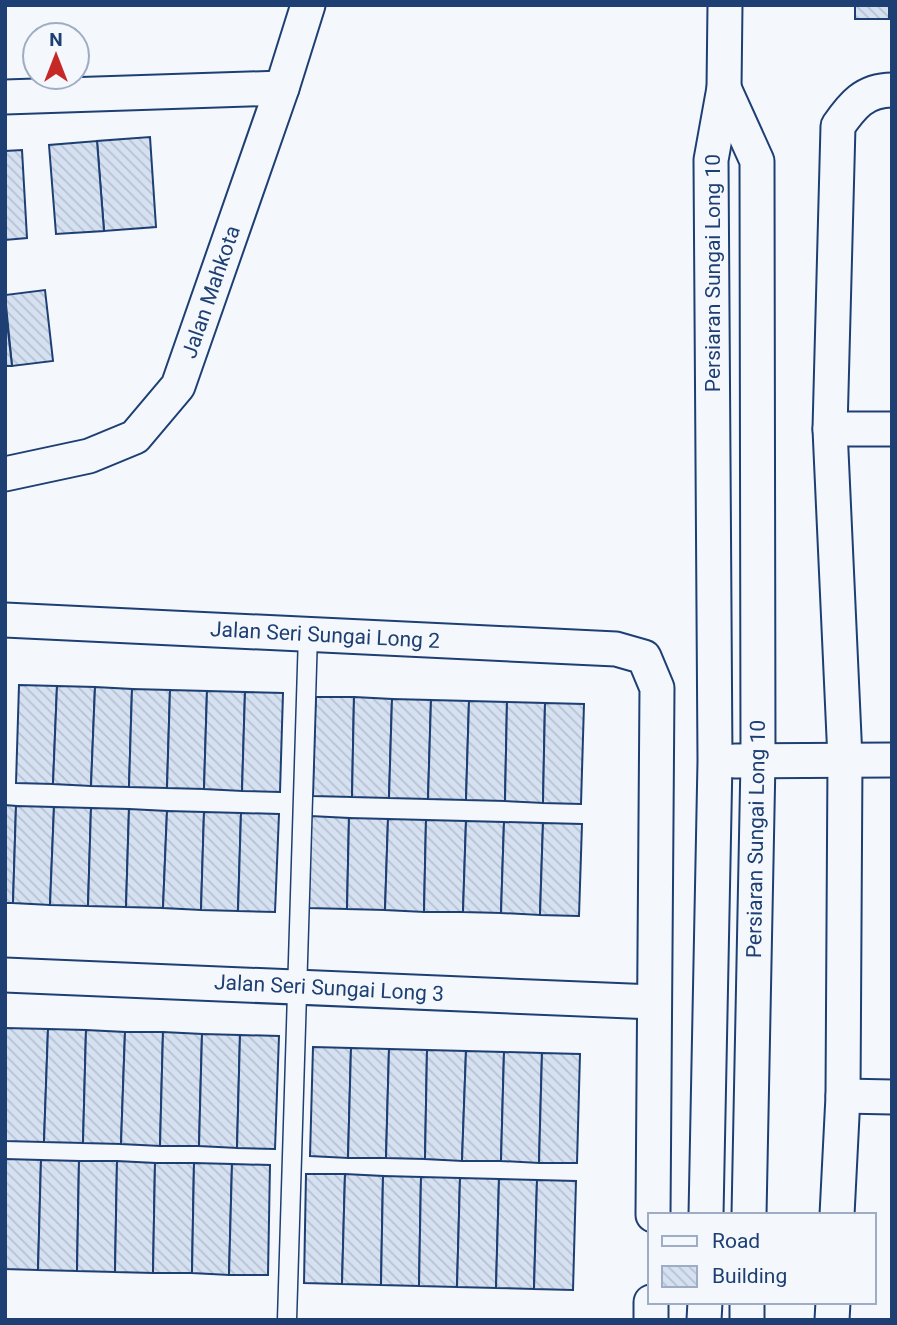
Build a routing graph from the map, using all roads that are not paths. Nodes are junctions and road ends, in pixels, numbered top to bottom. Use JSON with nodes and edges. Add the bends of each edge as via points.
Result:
{"nodes":[{"id":1,"x":307,"y":5,"type":"edge"},
{"id":2,"x":725,"y":5,"type":"edge"},
{"id":3,"x":282,"y":88,"type":"junction"},
{"id":4,"x":724,"y":88,"type":"junction"},
{"id":5,"x":892,"y":90,"type":"edge"},
{"id":6,"x":5,"y":97,"type":"edge"},
{"id":7,"x":830,"y":429,"type":"junction"},
{"id":8,"x":892,"y":429,"type":"edge"},
{"id":9,"x":5,"y":474,"type":"edge"},
{"id":10,"x":5,"y":620,"type":"edge"},
{"id":11,"x":308,"y":634,"type":"junction"},
{"id":12,"x":845,"y":759,"type":"junction"},
{"id":13,"x":892,"y":760,"type":"edge"},
{"id":14,"x":715,"y":761,"type":"junction"},
{"id":15,"x":758,"y":761,"type":"junction"},
{"id":16,"x":5,"y":975,"type":"edge"},
{"id":17,"x":298,"y":987,"type":"junction"},
{"id":18,"x":654,"y":1002,"type":"junction"},
{"id":19,"x":843,"y":1096,"type":"junction"},
{"id":20,"x":892,"y":1097,"type":"edge"},
{"id":21,"x":653,"y":1213,"type":"edge"},
{"id":22,"x":706,"y":1213,"type":"edge"},
{"id":23,"x":749,"y":1213,"type":"edge"},
{"id":24,"x":837,"y":1213,"type":"edge"},
{"id":25,"x":287,"y":1320,"type":"edge"}],
"edges":[{"from":1,"to":3,"type":"street","name":"Jalan Mahkota"},
{"from":2,"to":4,"type":"street"},
{"from":3,"to":6,"type":"street"},
{"from":3,"to":9,"type":"street","name":"Jalan Mahkota","via":[[178,386],[135,437],[89,456]]},
{"from":4,"to":14,"type":"street","name":"Persiaran Sungai Long 10","via":[[711,160]]},
{"from":4,"to":15,"type":"street","name":"Persiaran Sungai Long 10","via":[[757,161]]},
{"from":5,"to":7,"type":"street","via":[[880,90],[855,103],[838,126]]},
{"from":7,"to":8,"type":"street"},
{"from":7,"to":12,"type":"street"},
{"from":10,"to":11,"type":"street","name":"Jalan Seri Sungai Long 2"},
{"from":11,"to":17,"type":"lane"},
{"from":11,"to":18,"type":"street","name":"Jalan Seri Sungai Long 2","via":[[616,649],[644,657],[657,688]]},
{"from":12,"to":13,"type":"street"},
{"from":12,"to":15,"type":"street"},
{"from":12,"to":19,"type":"street"},
{"from":14,"to":15,"type":"street"},
{"from":14,"to":22,"type":"street","name":"Persiaran Sungai Long 10"},
{"from":15,"to":23,"type":"street","name":"Persiaran Sungai Long 10"},
{"from":16,"to":17,"type":"street","name":"Jalan Seri Sungai Long 3"},
{"from":17,"to":18,"type":"street","name":"Jalan Seri Sungai Long 3"},
{"from":17,"to":25,"type":"lane"},
{"from":18,"to":21,"type":"street"},
{"from":19,"to":20,"type":"street"},
{"from":19,"to":24,"type":"street"}]}
